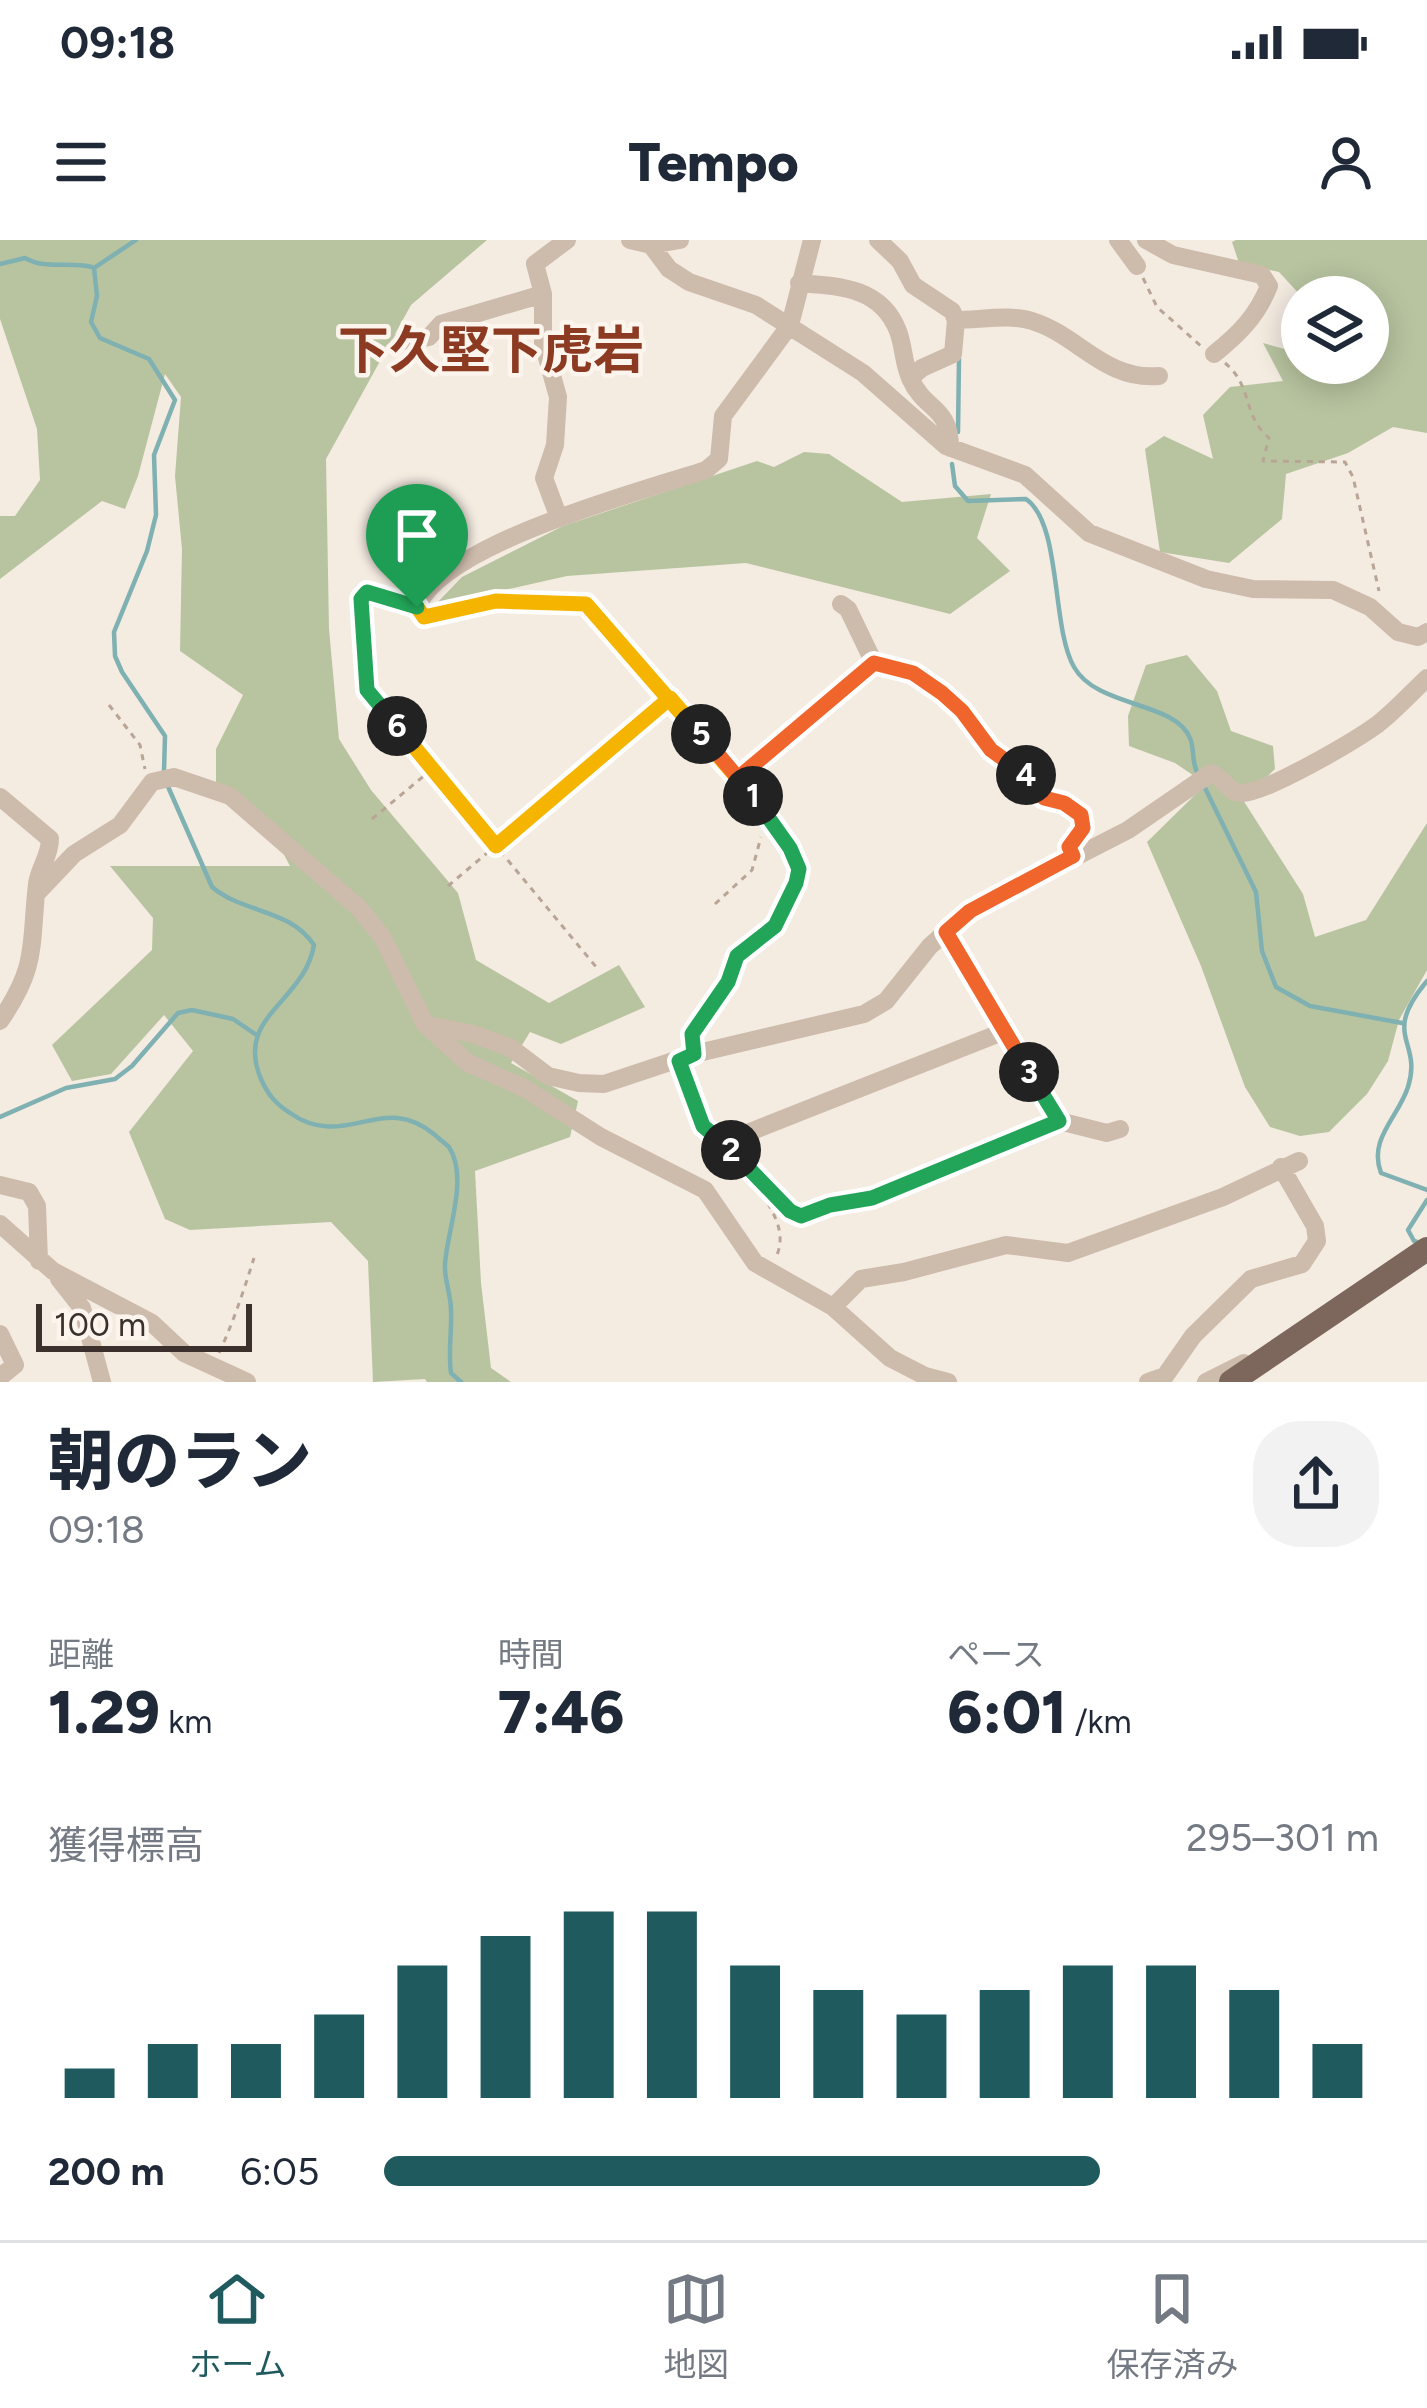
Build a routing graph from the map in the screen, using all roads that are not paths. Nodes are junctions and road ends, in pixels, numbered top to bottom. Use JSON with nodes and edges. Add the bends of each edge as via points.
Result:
{"nodes":[{"id":1,"x":567,"y":240,"type":"edge"},
{"id":2,"x":630,"y":240,"type":"edge"},
{"id":3,"x":680,"y":240,"type":"edge"},
{"id":4,"x":812,"y":240,"type":"edge"},
{"id":5,"x":878,"y":240,"type":"edge"},
{"id":6,"x":1118,"y":240,"type":"edge"},
{"id":7,"x":1146,"y":240,"type":"edge"},
{"id":8,"x":651,"y":245,"type":"junction"},
{"id":9,"x":1137,"y":266,"type":"road end"},
{"id":10,"x":799,"y":283,"type":"junction"},
{"id":11,"x":542,"y":294,"type":"junction"},
{"id":12,"x":956,"y":320,"type":"junction"},
{"id":13,"x":790,"y":325,"type":"junction"},
{"id":14,"x":401,"y":341,"type":"dead end"},
{"id":15,"x":1214,"y":354,"type":"road end"},
{"id":16,"x":1159,"y":376,"type":"dead end"},
{"id":17,"x":910,"y":378,"type":"junction"},
{"id":18,"x":950,"y":448,"type":"junction"},
{"id":19,"x":559,"y":518,"type":"junction"},
{"id":20,"x":842,"y":604,"type":"dead end"},
{"id":21,"x":1427,"y":632,"type":"edge"},
{"id":22,"x":1427,"y":678,"type":"edge"},
{"id":23,"x":0,"y":797,"type":"edge"},
{"id":24,"x":1073,"y":856,"type":"junction"},
{"id":25,"x":37,"y":893,"type":"junction"},
{"id":26,"x":946,"y":932,"type":"junction"},
{"id":27,"x":0,"y":1021,"type":"edge"},
{"id":28,"x":425,"y":1024,"type":"junction"},
{"id":29,"x":1005,"y":1031,"type":"junction"},
{"id":30,"x":687,"y":1058,"type":"junction"},
{"id":31,"x":1120,"y":1130,"type":"dead end"},
{"id":32,"x":0,"y":1185,"type":"edge"},
{"id":33,"x":0,"y":1224,"type":"edge"},
{"id":34,"x":1427,"y":1249,"type":"edge"},
{"id":35,"x":46,"y":1266,"type":"junction"},
{"id":36,"x":832,"y":1307,"type":"junction"},
{"id":37,"x":0,"y":1334,"type":"edge"},
{"id":38,"x":1261,"y":1363,"type":"junction"},
{"id":39,"x":0,"y":1377,"type":"edge"},
{"id":40,"x":102,"y":1382,"type":"edge"},
{"id":41,"x":248,"y":1382,"type":"edge"},
{"id":42,"x":948,"y":1382,"type":"edge"},
{"id":43,"x":1148,"y":1382,"type":"edge"},
{"id":44,"x":1206,"y":1382,"type":"edge"},
{"id":45,"x":1231,"y":1382,"type":"edge"}],
"edges":[{"from":1,"to":11,"type":"street","via":[[536,264]]},
{"from":2,"to":8,"type":"street"},
{"from":3,"to":8,"type":"street"},
{"from":4,"to":10,"type":"street"},
{"from":5,"to":12,"type":"street","via":[[914,286]]},
{"from":6,"to":9,"type":"street"},
{"from":7,"to":15,"type":"street","via":[[1173,255],[1262,275],[1269,286],[1243,331]]},
{"from":8,"to":13,"type":"street","via":[[689,282]]},
{"from":10,"to":13,"type":"street"},
{"from":10,"to":17,"type":"street","via":[[849,286],[877,300],[896,325]]},
{"from":11,"to":14,"type":"street"},
{"from":11,"to":19,"type":"street","via":[[543,343],[558,397],[544,478]]},
{"from":12,"to":16,"type":"street","via":[[1030,320],[1111,369]]},
{"from":12,"to":17,"type":"street","via":[[953,355]]},
{"from":13,"to":18,"type":"street","via":[[863,373]]},
{"from":13,"to":19,"type":"street","via":[[723,416],[719,459],[706,470]]},
{"from":17,"to":18,"type":"street","via":[[925,404],[947,419]]},
{"from":18,"to":21,"type":"street","via":[[1025,475],[1089,532],[1132,552],[1253,589],[1333,590],[1398,632]]},
{"from":19,"to":30,"type":"street","via":[[458,566],[423,592],[417,607],[424,617],[496,601],[586,604],[790,848],[799,869],[775,926],[737,956],[692,1034]]},
{"from":20,"to":24,"type":"street","via":[[874,663],[913,673],[942,693],[1044,798],[1081,815]]},
{"from":22,"to":24,"type":"street","via":[[1377,724],[1268,785],[1244,794],[1220,775],[1202,780]]},
{"from":23,"to":25,"type":"street","via":[[50,839]]},
{"from":24,"to":26,"type":"street"},
{"from":25,"to":27,"type":"street","via":[[25,985]]},
{"from":25,"to":28,"type":"street","via":[[157,784],[230,796],[360,909]]},
{"from":26,"to":29,"type":"street"},
{"from":26,"to":30,"type":"street","via":[[874,1010]]},
{"from":28,"to":30,"type":"street","via":[[492,1040],[548,1076],[579,1083],[621,1081]]},
{"from":28,"to":36,"type":"street","via":[[468,1063],[705,1190],[755,1263]]},
{"from":29,"to":30,"type":"street","via":[[727,1141],[703,1126]]},
{"from":29,"to":31,"type":"street","via":[[1059,1121]]},
{"from":32,"to":35,"type":"street","via":[[29,1192],[37,1206]]},
{"from":33,"to":35,"type":"street"},
{"from":34,"to":38,"type":"main road"},
{"from":35,"to":40,"type":"street","via":[[82,1308]]},
{"from":35,"to":41,"type":"street","via":[[152,1323],[184,1353]]},
{"from":36,"to":42,"type":"street","via":[[890,1358]]},
{"from":36,"to":43,"type":"street","via":[[861,1279],[1006,1245],[1068,1253],[1290,1164],[1317,1241],[1302,1264],[1251,1279],[1165,1376]]},
{"from":37,"to":39,"type":"street","via":[[15,1365]]},
{"from":38,"to":44,"type":"street"},
{"from":38,"to":45,"type":"main road"}]}
